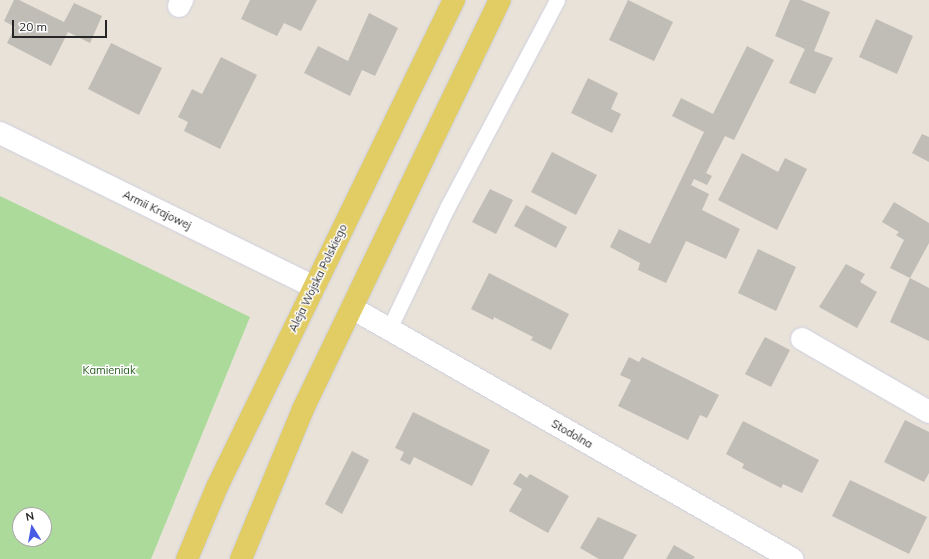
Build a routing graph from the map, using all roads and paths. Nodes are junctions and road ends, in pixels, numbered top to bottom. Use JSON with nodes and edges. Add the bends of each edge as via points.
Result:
{"nodes":[{"id":1,"x":454,"y":0,"type":"edge"},
{"id":2,"x":500,"y":0,"type":"edge"},
{"id":3,"x":557,"y":0,"type":"edge"},
{"id":4,"x":0,"y":133,"type":"edge"},
{"id":5,"x":314,"y":287,"type":"junction"},
{"id":6,"x":352,"y":308,"type":"junction"},
{"id":7,"x":389,"y":329,"type":"junction"},
{"id":8,"x":802,"y":339,"type":"dead end"},
{"id":9,"x":929,"y":412,"type":"edge"},
{"id":10,"x":187,"y":559,"type":"edge"},
{"id":11,"x":241,"y":559,"type":"edge"},
{"id":12,"x":792,"y":559,"type":"edge"}],
"edges":[{"from":1,"to":5,"type":"main road","name":"Aleja Wojska Polskiego"},
{"from":2,"to":6,"type":"main road"},
{"from":3,"to":7,"type":"lane","via":[[448,206]]},
{"from":4,"to":5,"type":"street","name":"Armii Krajowej"},
{"from":5,"to":10,"type":"main road","name":"Aleja Wojska Polskiego","via":[[217,487]]},
{"from":6,"to":7,"type":"street","name":"Stodolna"},
{"from":6,"to":11,"type":"main road","via":[[300,416]]},
{"from":7,"to":12,"type":"street","name":"Stodolna"},
{"from":8,"to":9,"type":"street"}]}
